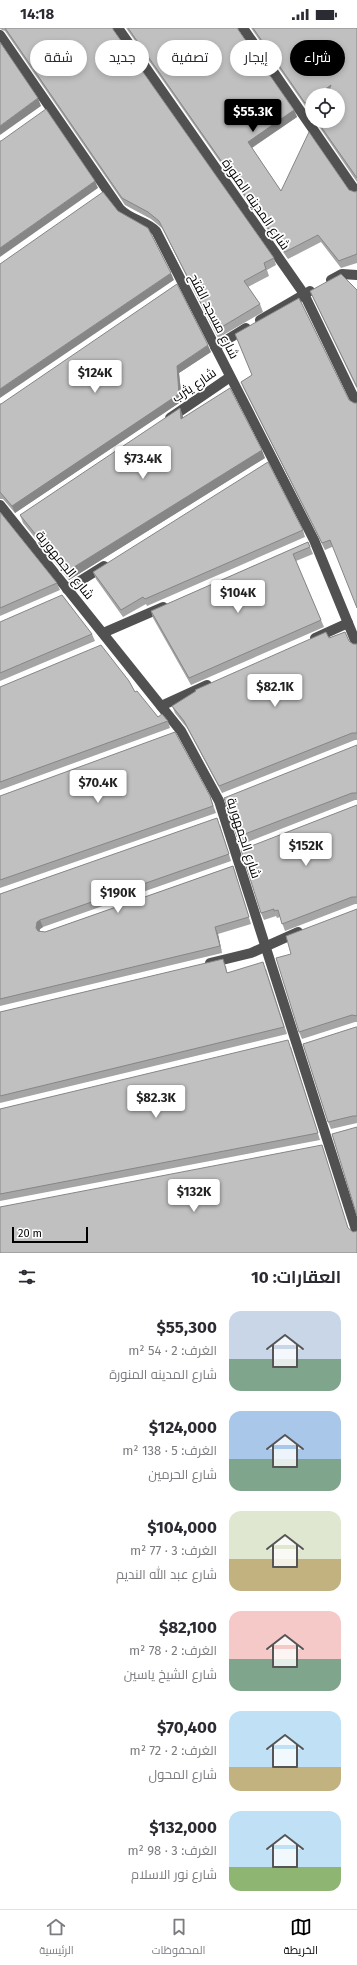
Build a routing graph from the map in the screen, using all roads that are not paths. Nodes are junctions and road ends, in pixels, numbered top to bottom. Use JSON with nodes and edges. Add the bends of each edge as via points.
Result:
{"nodes":[{"id":1,"x":118,"y":28,"type":"edge"},
{"id":2,"x":243,"y":28,"type":"edge"},
{"id":3,"x":0,"y":35,"type":"edge"},
{"id":4,"x":357,"y":193,"type":"edge"},
{"id":5,"x":357,"y":275,"type":"edge"},
{"id":6,"x":304,"y":294,"type":"junction"},
{"id":7,"x":215,"y":347,"type":"junction"},
{"id":8,"x":230,"y":377,"type":"junction"},
{"id":9,"x":357,"y":404,"type":"edge"},
{"id":10,"x":158,"y":425,"type":"edge"},
{"id":11,"x":0,"y":505,"type":"edge"},
{"id":12,"x":114,"y":560,"type":"edge"},
{"id":13,"x":66,"y":592,"type":"junction"},
{"id":14,"x":176,"y":601,"type":"edge"},
{"id":15,"x":348,"y":624,"type":"junction"},
{"id":16,"x":103,"y":633,"type":"junction"},
{"id":17,"x":305,"y":642,"type":"edge"},
{"id":18,"x":357,"y":645,"type":"edge"},
{"id":19,"x":219,"y":680,"type":"edge"},
{"id":20,"x":161,"y":706,"type":"junction"},
{"id":21,"x":306,"y":929,"type":"edge"},
{"id":22,"x":265,"y":946,"type":"junction"},
{"id":23,"x":198,"y":966,"type":"edge"},
{"id":24,"x":357,"y":1233,"type":"edge"}],
"edges":[{"from":1,"to":6,"type":"street","name":"شارع المدينه المنورة"},
{"from":2,"to":4,"type":"street"},
{"from":3,"to":7,"type":"street","name":"شارع مسجد الفتح","via":[[46,109],[103,192],[127,216],[151,226],[156,231],[179,284]]},
{"from":5,"to":6,"type":"street","via":[[342,274]]},
{"from":6,"to":7,"type":"street"},
{"from":6,"to":9,"type":"street","name":"شارع المدينه المنورة"},
{"from":7,"to":8,"type":"street","name":"شارع مسجد الفتح"},
{"from":8,"to":10,"type":"street","name":"شارع يثرب"},
{"from":8,"to":15,"type":"street","name":"شارع مسجد الفتح"},
{"from":11,"to":13,"type":"street","name":"شارع الجمهورية","via":[[16,520]]},
{"from":12,"to":13,"type":"street"},
{"from":13,"to":16,"type":"street","name":"شارع الجمهورية"},
{"from":14,"to":16,"type":"street"},
{"from":15,"to":17,"type":"street"},
{"from":15,"to":18,"type":"street","name":"شارع مسجد الفتح"},
{"from":16,"to":20,"type":"street","name":"شارع الجمهورية","via":[[106,644]]},
{"from":19,"to":20,"type":"street"},
{"from":20,"to":22,"type":"street","name":"شارع الجمهورية","via":[[222,799],[220,818],[239,852],[235,866]]},
{"from":21,"to":22,"type":"street"},
{"from":22,"to":23,"type":"street","via":[[251,953]]},
{"from":22,"to":24,"type":"street","name":"شارع الجمهورية"}]}
